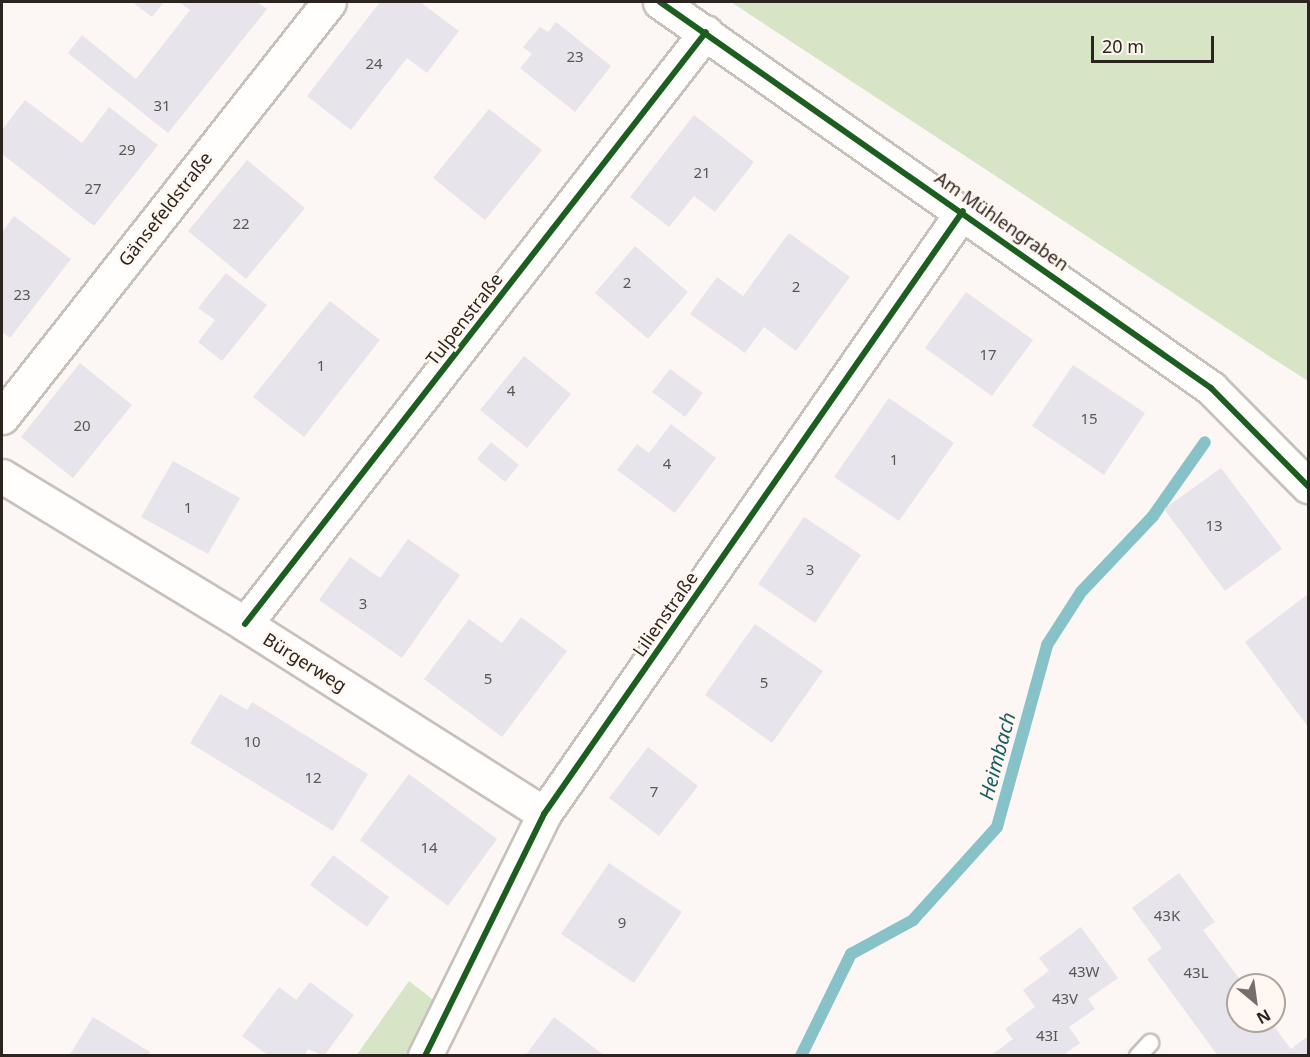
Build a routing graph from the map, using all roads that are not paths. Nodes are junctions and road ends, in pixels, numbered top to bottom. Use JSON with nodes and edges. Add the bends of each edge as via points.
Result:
{"nodes":[{"id":1,"x":328,"y":2,"type":"edge"},
{"id":2,"x":660,"y":2,"type":"edge"},
{"id":3,"x":706,"y":32,"type":"junction"},
{"id":4,"x":963,"y":211,"type":"junction"},
{"id":5,"x":2,"y":417,"type":"edge"},
{"id":6,"x":2,"y":476,"type":"edge"},
{"id":7,"x":1308,"y":486,"type":"edge"},
{"id":8,"x":245,"y":624,"type":"junction"},
{"id":9,"x":544,"y":814,"type":"junction"},
{"id":10,"x":425,"y":1056,"type":"edge"}],
"edges":[{"from":1,"to":5,"type":"street","name":"Gänsefeldstraße"},
{"from":2,"to":3,"type":"street","name":"Am Mühlengraben"},
{"from":3,"to":4,"type":"street","name":"Am Mühlengraben"},
{"from":3,"to":8,"type":"street","name":"Tulpenstraße"},
{"from":4,"to":7,"type":"street","name":"Am Mühlengraben","via":[[1211,388]]},
{"from":4,"to":9,"type":"street","name":"Lilienstraße"},
{"from":6,"to":8,"type":"street","name":"Bürgerweg"},
{"from":8,"to":9,"type":"street","name":"Bürgerweg"},
{"from":9,"to":10,"type":"street","name":"Lilienstraße"}]}
